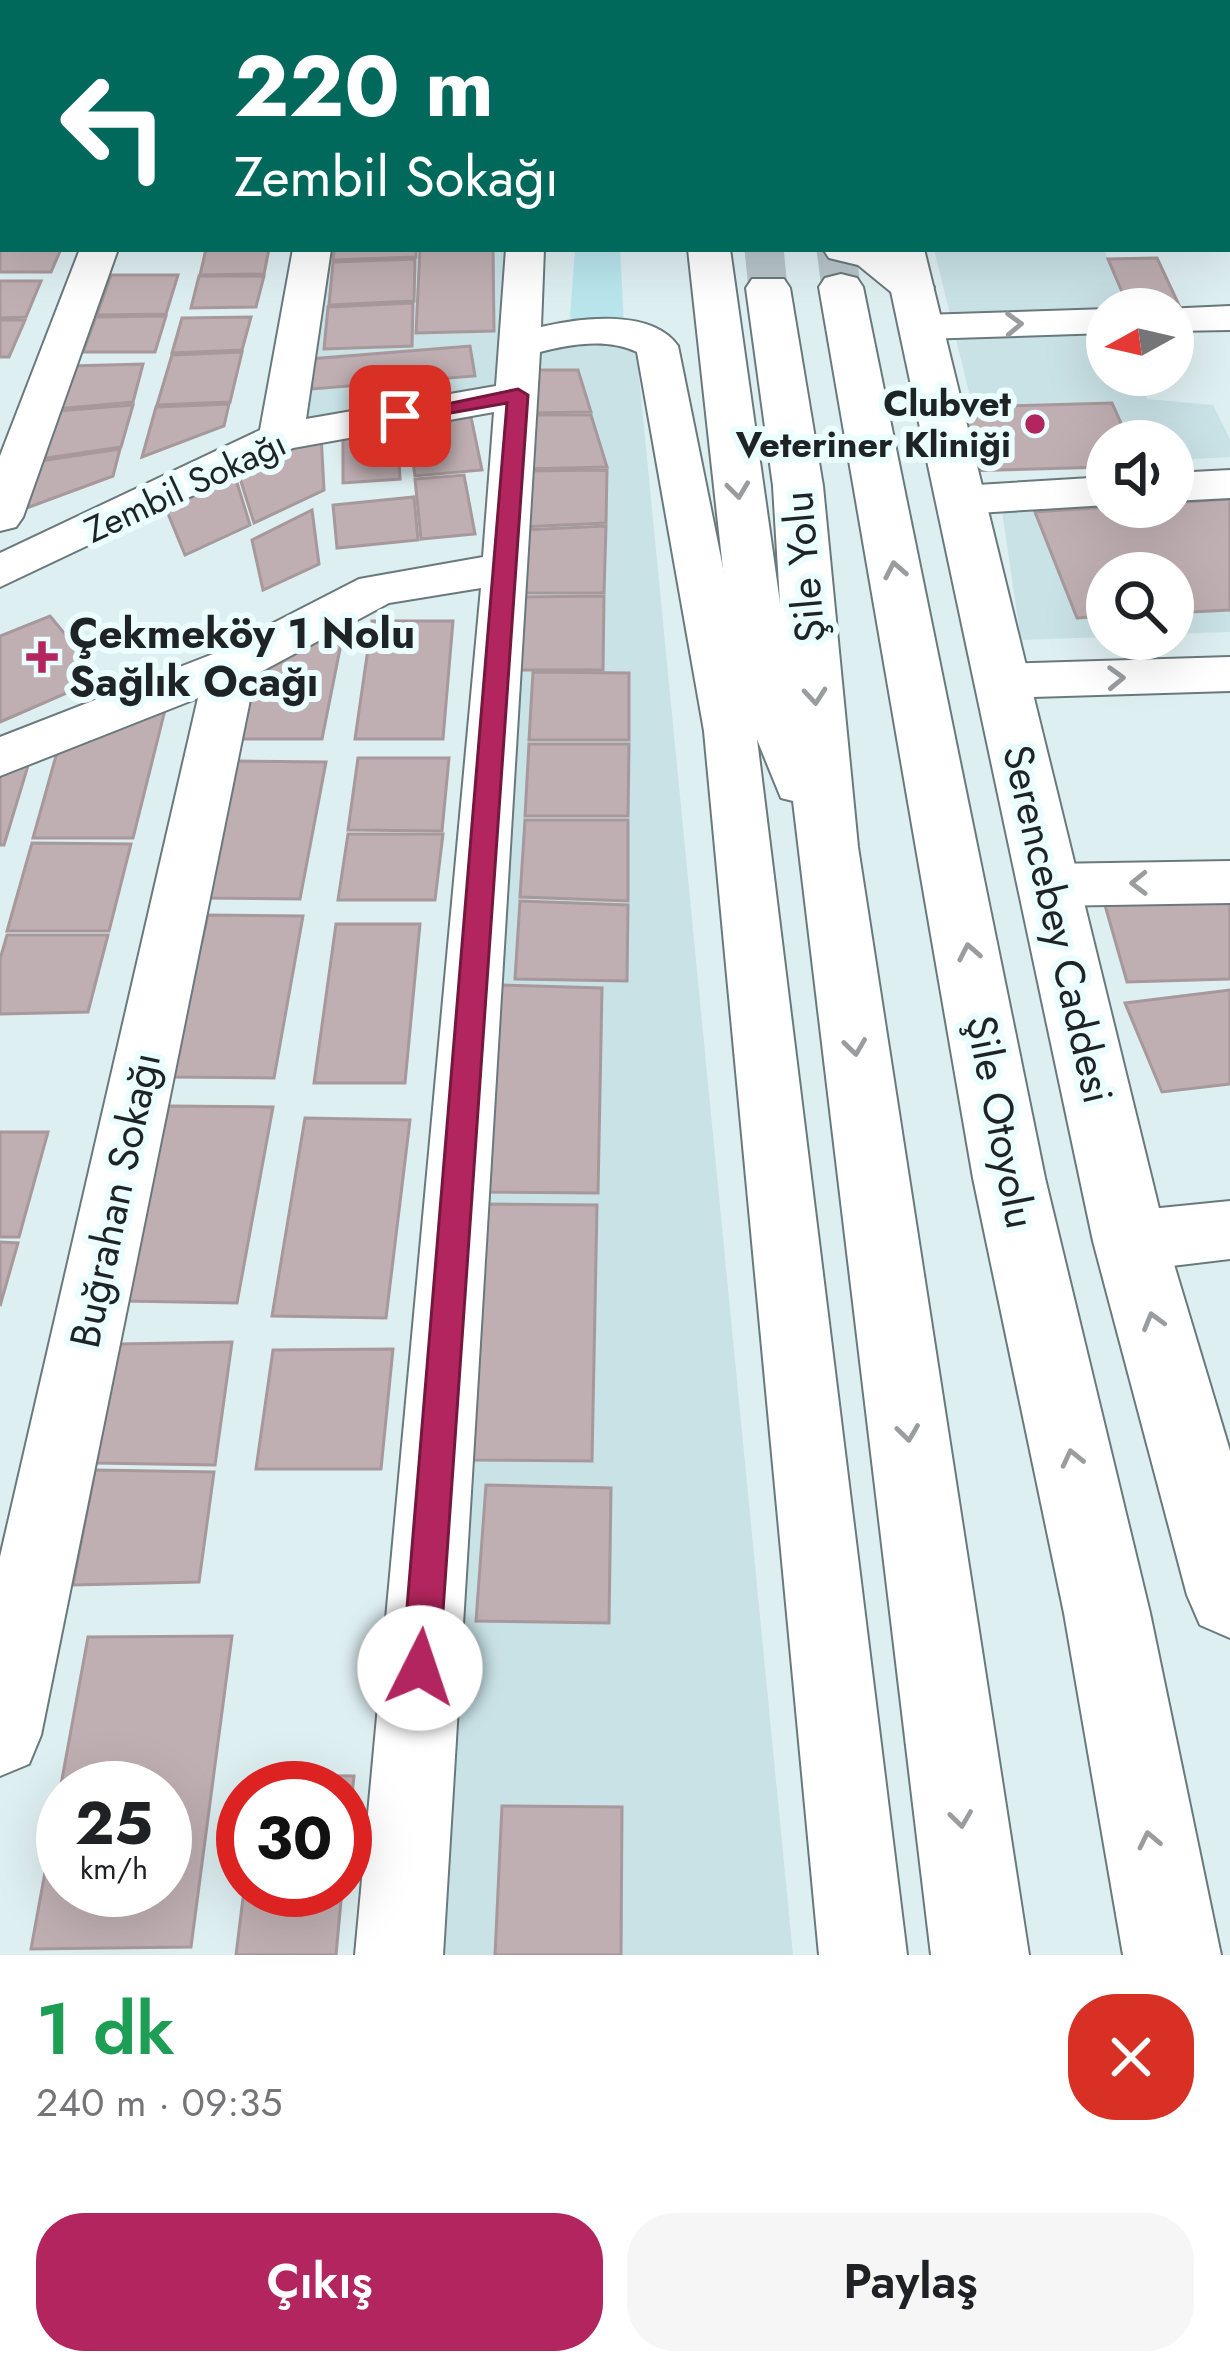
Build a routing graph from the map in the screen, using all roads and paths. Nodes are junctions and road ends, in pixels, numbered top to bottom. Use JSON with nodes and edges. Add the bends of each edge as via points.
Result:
{"nodes":[{"id":1,"x":98,"y":252,"type":"edge"},
{"id":2,"x":312,"y":252,"type":"edge"},
{"id":3,"x":526,"y":252,"type":"edge"},
{"id":4,"x":710,"y":267,"type":"edge"},
{"id":5,"x":843,"y":268,"type":"edge"},
{"id":6,"x":764,"y":269,"type":"edge"},
{"id":7,"x":912,"y":288,"type":"edge"},
{"id":8,"x":1086,"y":317,"type":"edge"},
{"id":9,"x":1230,"y":318,"type":"edge"},
{"id":10,"x":1194,"y":319,"type":"edge"},
{"id":11,"x":519,"y":370,"type":"junction"},
{"id":12,"x":281,"y":437,"type":"junction"},
{"id":13,"x":1230,"y":484,"type":"edge"},
{"id":14,"x":1194,"y":486,"type":"edge"},
{"id":15,"x":1086,"y":492,"type":"edge"},
{"id":16,"x":961,"y":500,"type":"junction"},
{"id":17,"x":0,"y":518,"type":"edge"},
{"id":18,"x":502,"y":569,"type":"junction"},
{"id":19,"x":0,"y":572,"type":"edge"},
{"id":20,"x":231,"y":666,"type":"junction"},
{"id":21,"x":1230,"y":674,"type":"edge"},
{"id":22,"x":1003,"y":681,"type":"junction"},
{"id":23,"x":0,"y":757,"type":"edge"},
{"id":24,"x":827,"y":848,"type":"junction"},
{"id":25,"x":1230,"y":881,"type":"edge"},
{"id":26,"x":1048,"y":885,"type":"junction"},
{"id":27,"x":1230,"y":1231,"type":"edge"},
{"id":28,"x":1130,"y":1241,"type":"junction"},
{"id":29,"x":1230,"y":1595,"type":"edge"},
{"id":30,"x":0,"y":1735,"type":"edge"},
{"id":31,"x":399,"y":1955,"type":"edge"},
{"id":32,"x":862,"y":1955,"type":"edge"},
{"id":33,"x":980,"y":1955,"type":"edge"},
{"id":34,"x":1172,"y":1955,"type":"edge"}],
"edges":[{"from":1,"to":17,"type":"street"},
{"from":2,"to":12,"type":"street"},
{"from":3,"to":11,"type":"street"},
{"from":4,"to":6,"type":"main road","via":[[736,256]]},
{"from":4,"to":24,"type":"main road","one_way":true,"via":[[764,688]]},
{"from":5,"to":7,"type":"main road","via":[[872,255]]},
{"from":34,"to":5,"type":"main road","name":"Şile Otoyolu","one_way":true,"via":[[1107,1612],[1010,1178]]},
{"from":6,"to":24,"type":"main road","name":"Şile Yolu","one_way":true,"via":[[798,485]]},
{"from":7,"to":8,"type":"street","one_way":true},
{"from":7,"to":16,"type":"main road","name":"Serencebey Caddesi"},
{"from":9,"to":10,"type":"street"},
{"from":11,"to":12,"type":"street","name":"Zembil Sokağı"},
{"from":11,"to":18,"type":"street"},
{"from":11,"to":32,"type":"street","name":"Zembil Sokağı","via":[[566,331],[638,334],[657,346],[730,731]]},
{"from":12,"to":19,"type":"street","name":"Zembil Sokağı"},
{"from":13,"to":14,"type":"street"},
{"from":15,"to":16,"type":"street"},
{"from":16,"to":22,"type":"main road","name":"Serencebey Caddesi"},
{"from":18,"to":20,"type":"street","via":[[376,590]]},
{"from":18,"to":31,"type":"street"},
{"from":20,"to":23,"type":"street"},
{"from":20,"to":30,"type":"street","name":"Buğrahan Sokağı"},
{"from":22,"to":21,"type":"street","one_way":true},
{"from":22,"to":26,"type":"main road","name":"Serencebey Caddesi"},
{"from":24,"to":33,"type":"main road","one_way":true},
{"from":25,"to":26,"type":"street","one_way":true},
{"from":26,"to":28,"type":"main road","name":"Serencebey Caddesi"},
{"from":27,"to":28,"type":"street"},
{"from":29,"to":28,"type":"main road","name":"Serencebey Caddesi","one_way":true}]}
